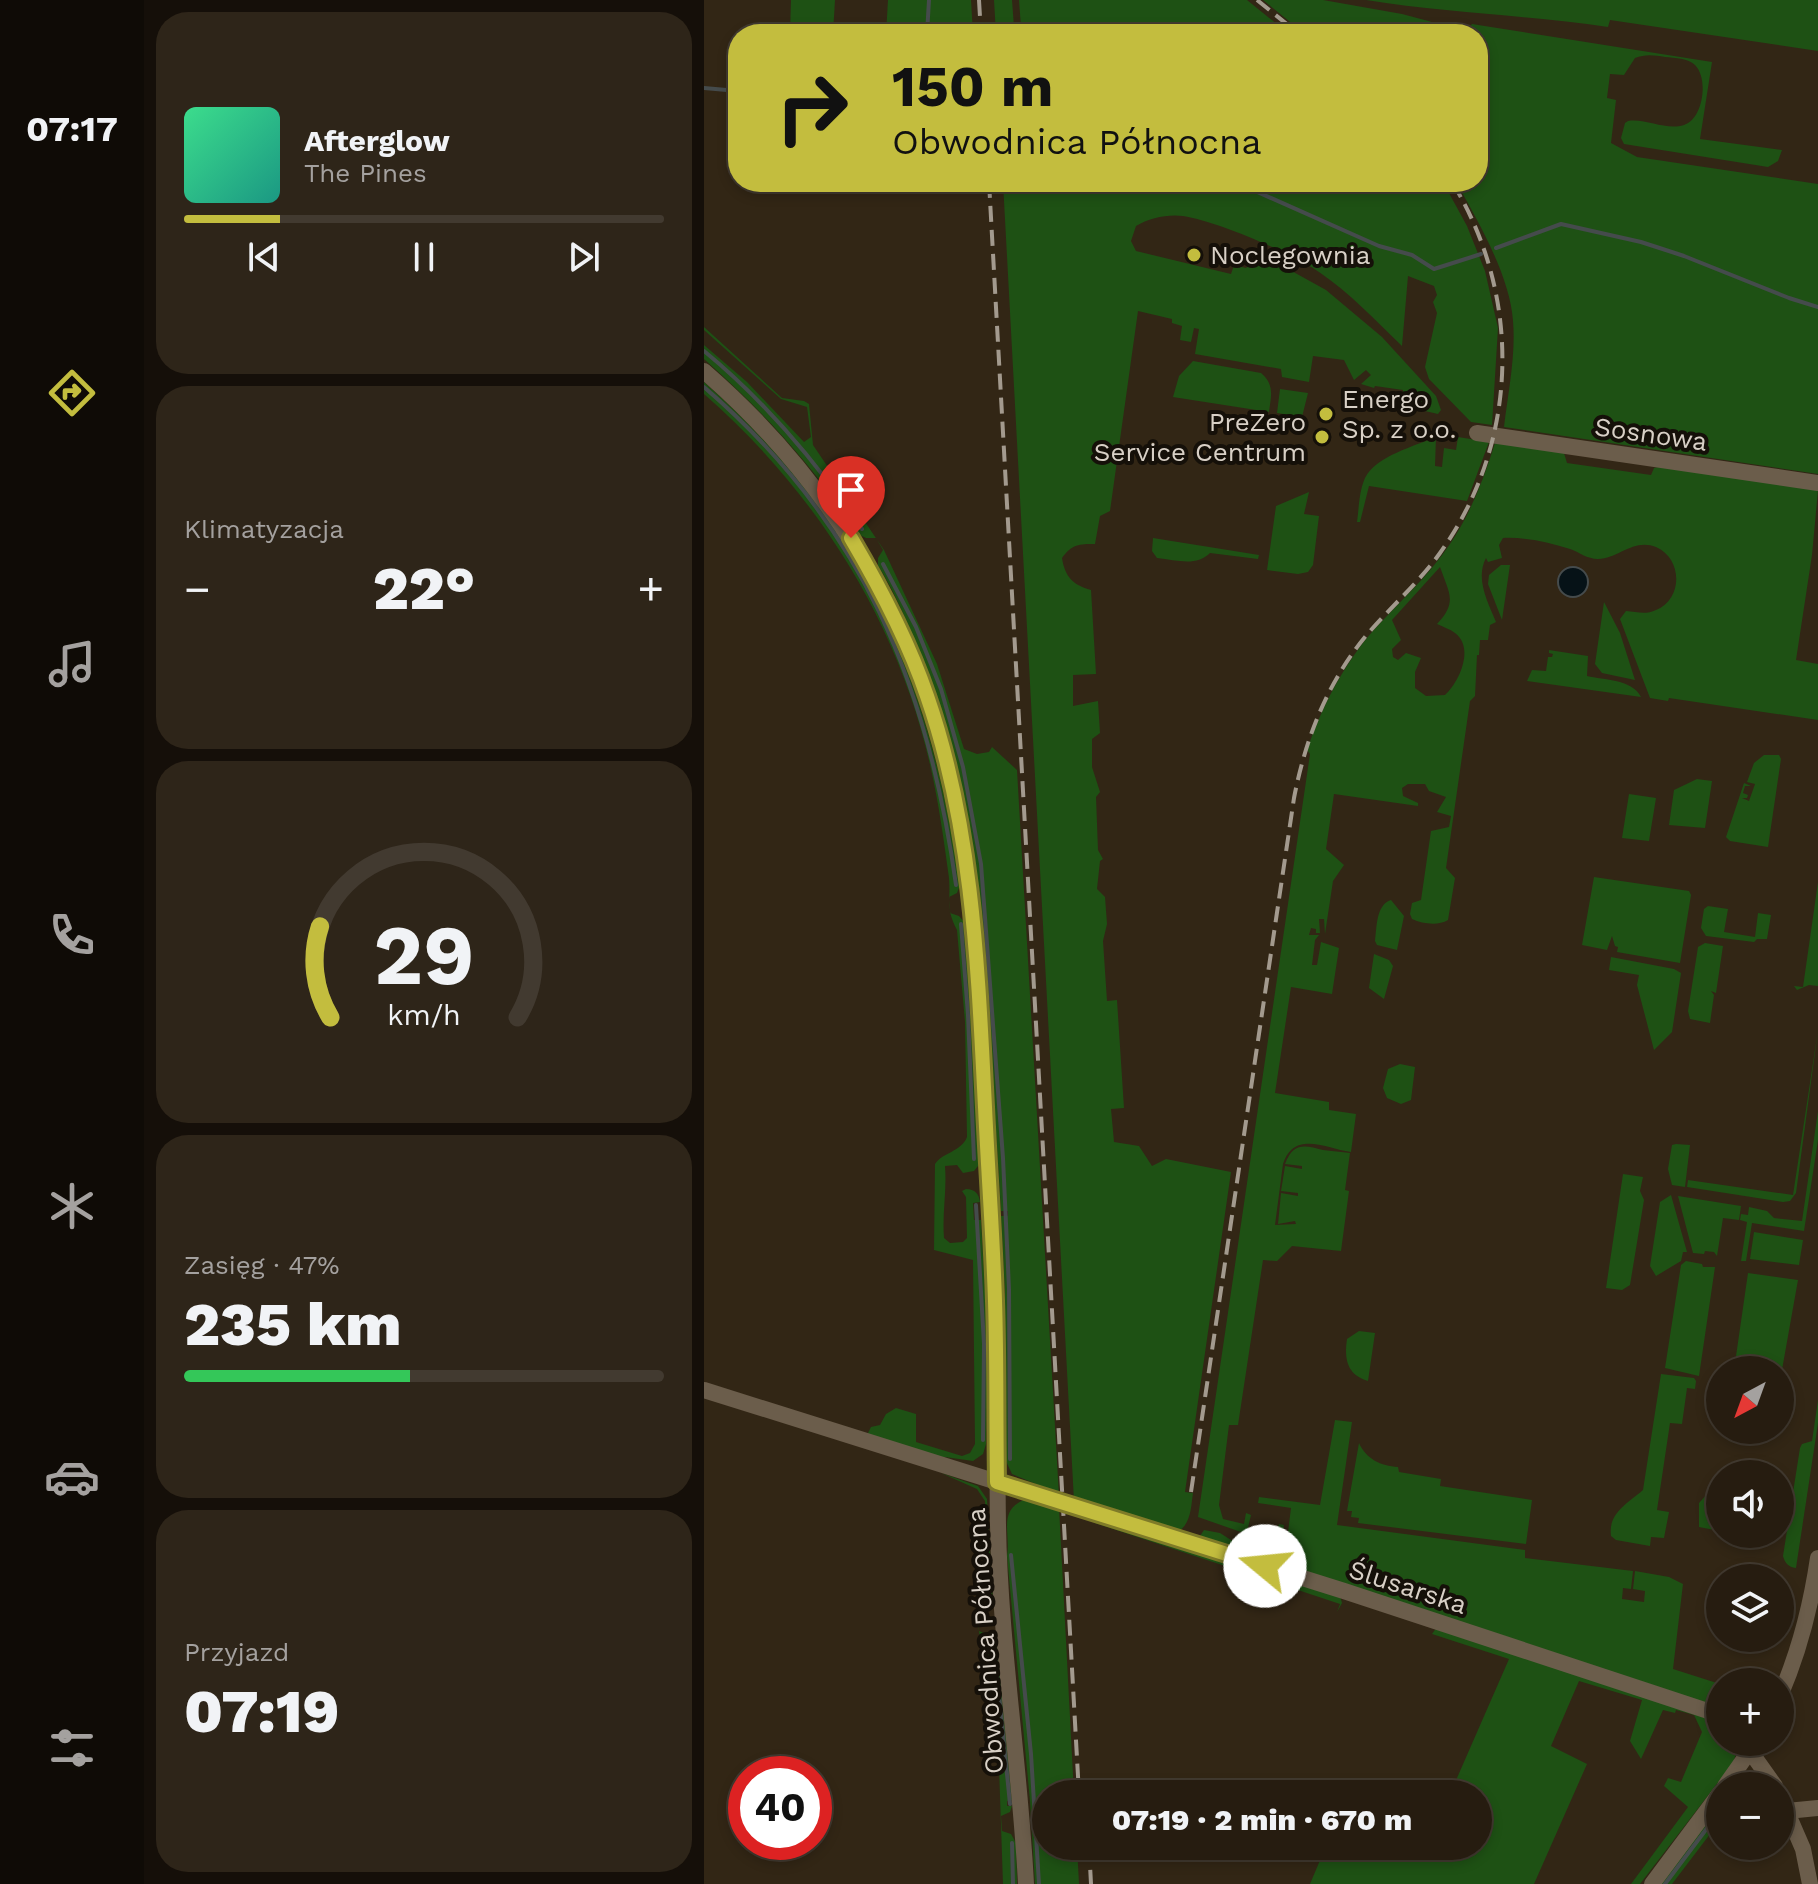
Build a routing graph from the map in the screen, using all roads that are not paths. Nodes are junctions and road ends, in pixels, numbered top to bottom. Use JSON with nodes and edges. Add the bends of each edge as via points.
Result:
{"nodes":[{"id":1,"x":704,"y":371,"type":"edge"},
{"id":2,"x":1477,"y":433,"type":"dead end"},
{"id":3,"x":1818,"y":483,"type":"edge"},
{"id":4,"x":704,"y":1390,"type":"edge"},
{"id":5,"x":997,"y":1482,"type":"junction"},
{"id":6,"x":1818,"y":1558,"type":"edge"},
{"id":7,"x":1791,"y":1668,"type":"edge"},
{"id":8,"x":1706,"y":1710,"type":"edge"},
{"id":9,"x":1794,"y":1805,"type":"edge"},
{"id":10,"x":1818,"y":1808,"type":"edge"},
{"id":11,"x":1706,"y":1812,"type":"edge"},
{"id":12,"x":1794,"y":1828,"type":"edge"},
{"id":13,"x":1026,"y":1884,"type":"edge"},
{"id":14,"x":1652,"y":1884,"type":"edge"},
{"id":15,"x":1810,"y":1884,"type":"edge"}],
"edges":[{"from":1,"to":5,"type":"street","name":"Obwodnica Północna","via":[[788,454],[851,538],[909,648],[945,756],[962,834],[978,979],[995,1299]]},
{"from":2,"to":3,"type":"street","name":"Sosnowa"},
{"from":4,"to":5,"type":"street","name":"Ślusarska"},
{"from":5,"to":8,"type":"street","name":"Ślusarska"},
{"from":5,"to":13,"type":"street","name":"Obwodnica Północna","via":[[1001,1602]]},
{"from":6,"to":7,"type":"street"},
{"from":9,"to":10,"type":"street"},
{"from":11,"to":14,"type":"street"},
{"from":12,"to":15,"type":"street"}]}
